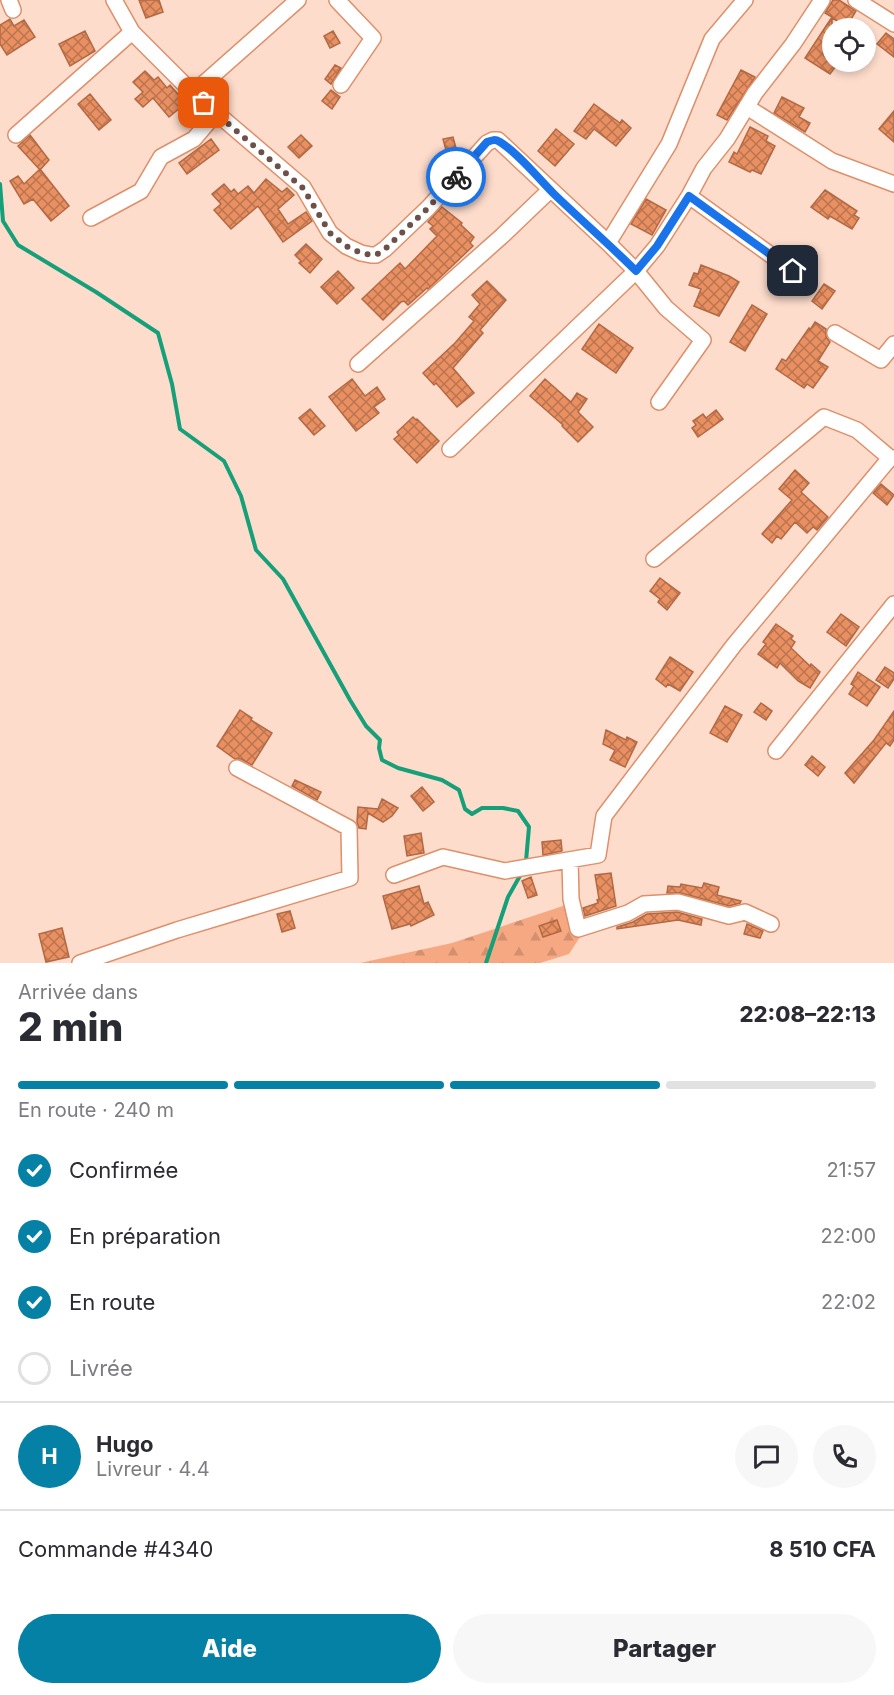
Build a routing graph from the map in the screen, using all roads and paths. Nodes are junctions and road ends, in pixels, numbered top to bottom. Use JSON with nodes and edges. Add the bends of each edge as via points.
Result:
{"nodes":[{"id":1,"x":114,"y":0,"type":"edge"},
{"id":2,"x":298,"y":0,"type":"edge"},
{"id":3,"x":337,"y":0,"type":"edge"},
{"id":4,"x":746,"y":0,"type":"edge"},
{"id":5,"x":822,"y":0,"type":"edge"},
{"id":6,"x":859,"y":1,"type":"edge"},
{"id":7,"x":894,"y":24,"type":"edge"},
{"id":8,"x":132,"y":32,"type":"junction"},
{"id":9,"x":341,"y":85,"type":"dead end"},
{"id":10,"x":193,"y":93,"type":"junction"},
{"id":11,"x":747,"y":107,"type":"junction"},
{"id":12,"x":216,"y":113,"type":"junction"},
{"id":13,"x":16,"y":135,"type":"dead end"},
{"id":14,"x":894,"y":184,"type":"edge"},
{"id":15,"x":550,"y":190,"type":"junction"},
{"id":16,"x":689,"y":196,"type":"junction"},
{"id":17,"x":91,"y":218,"type":"dead end"},
{"id":18,"x":608,"y":243,"type":"junction"},
{"id":19,"x":636,"y":271,"type":"junction"},
{"id":20,"x":793,"y":271,"type":"dead end"},
{"id":21,"x":835,"y":333,"type":"dead end"},
{"id":22,"x":894,"y":344,"type":"edge"},
{"id":23,"x":358,"y":364,"type":"dead end"},
{"id":24,"x":659,"y":402,"type":"dead end"},
{"id":25,"x":450,"y":449,"type":"dead end"},
{"id":26,"x":892,"y":458,"type":"edge"},
{"id":27,"x":654,"y":559,"type":"dead end"},
{"id":28,"x":894,"y":604,"type":"edge"},
{"id":29,"x":776,"y":751,"type":"dead end"},
{"id":30,"x":237,"y":768,"type":"dead end"},
{"id":31,"x":570,"y":860,"type":"junction"},
{"id":32,"x":394,"y":875,"type":"dead end"},
{"id":33,"x":771,"y":924,"type":"dead end"},
{"id":34,"x":80,"y":963,"type":"edge"}],
"edges":[{"from":1,"to":8,"type":"street"},
{"from":2,"to":10,"type":"street"},
{"from":3,"to":9,"type":"street","via":[[373,38]]},
{"from":4,"to":18,"type":"street","via":[[712,39],[669,144]]},
{"from":5,"to":11,"type":"street"},
{"from":6,"to":7,"type":"street"},
{"from":8,"to":10,"type":"street"},
{"from":8,"to":13,"type":"street"},
{"from":10,"to":12,"type":"street"},
{"from":11,"to":14,"type":"street","via":[[832,161]]},
{"from":11,"to":16,"type":"street"},
{"from":12,"to":15,"type":"street","via":[[303,188],[330,233],[361,253],[376,255],[385,249],[493,140],[512,152]]},
{"from":12,"to":17,"type":"street","via":[[194,140],[162,157],[141,191]]},
{"from":15,"to":18,"type":"street"},
{"from":15,"to":23,"type":"street"},
{"from":16,"to":19,"type":"street"},
{"from":16,"to":20,"type":"street"},
{"from":18,"to":19,"type":"street"},
{"from":19,"to":24,"type":"street","via":[[666,308],[703,340]]},
{"from":19,"to":25,"type":"street"},
{"from":21,"to":22,"type":"street","via":[[881,360]]},
{"from":26,"to":27,"type":"street","via":[[857,430],[824,417]]},
{"from":26,"to":31,"type":"street","via":[[734,645],[604,816],[598,855]]},
{"from":28,"to":29,"type":"street"},
{"from":30,"to":34,"type":"street","via":[[349,828],[350,878]]},
{"from":31,"to":32,"type":"street","via":[[506,871],[443,857]]},
{"from":31,"to":33,"type":"street","via":[[578,929],[644,904],[678,902],[729,916],[745,912]]}]}
